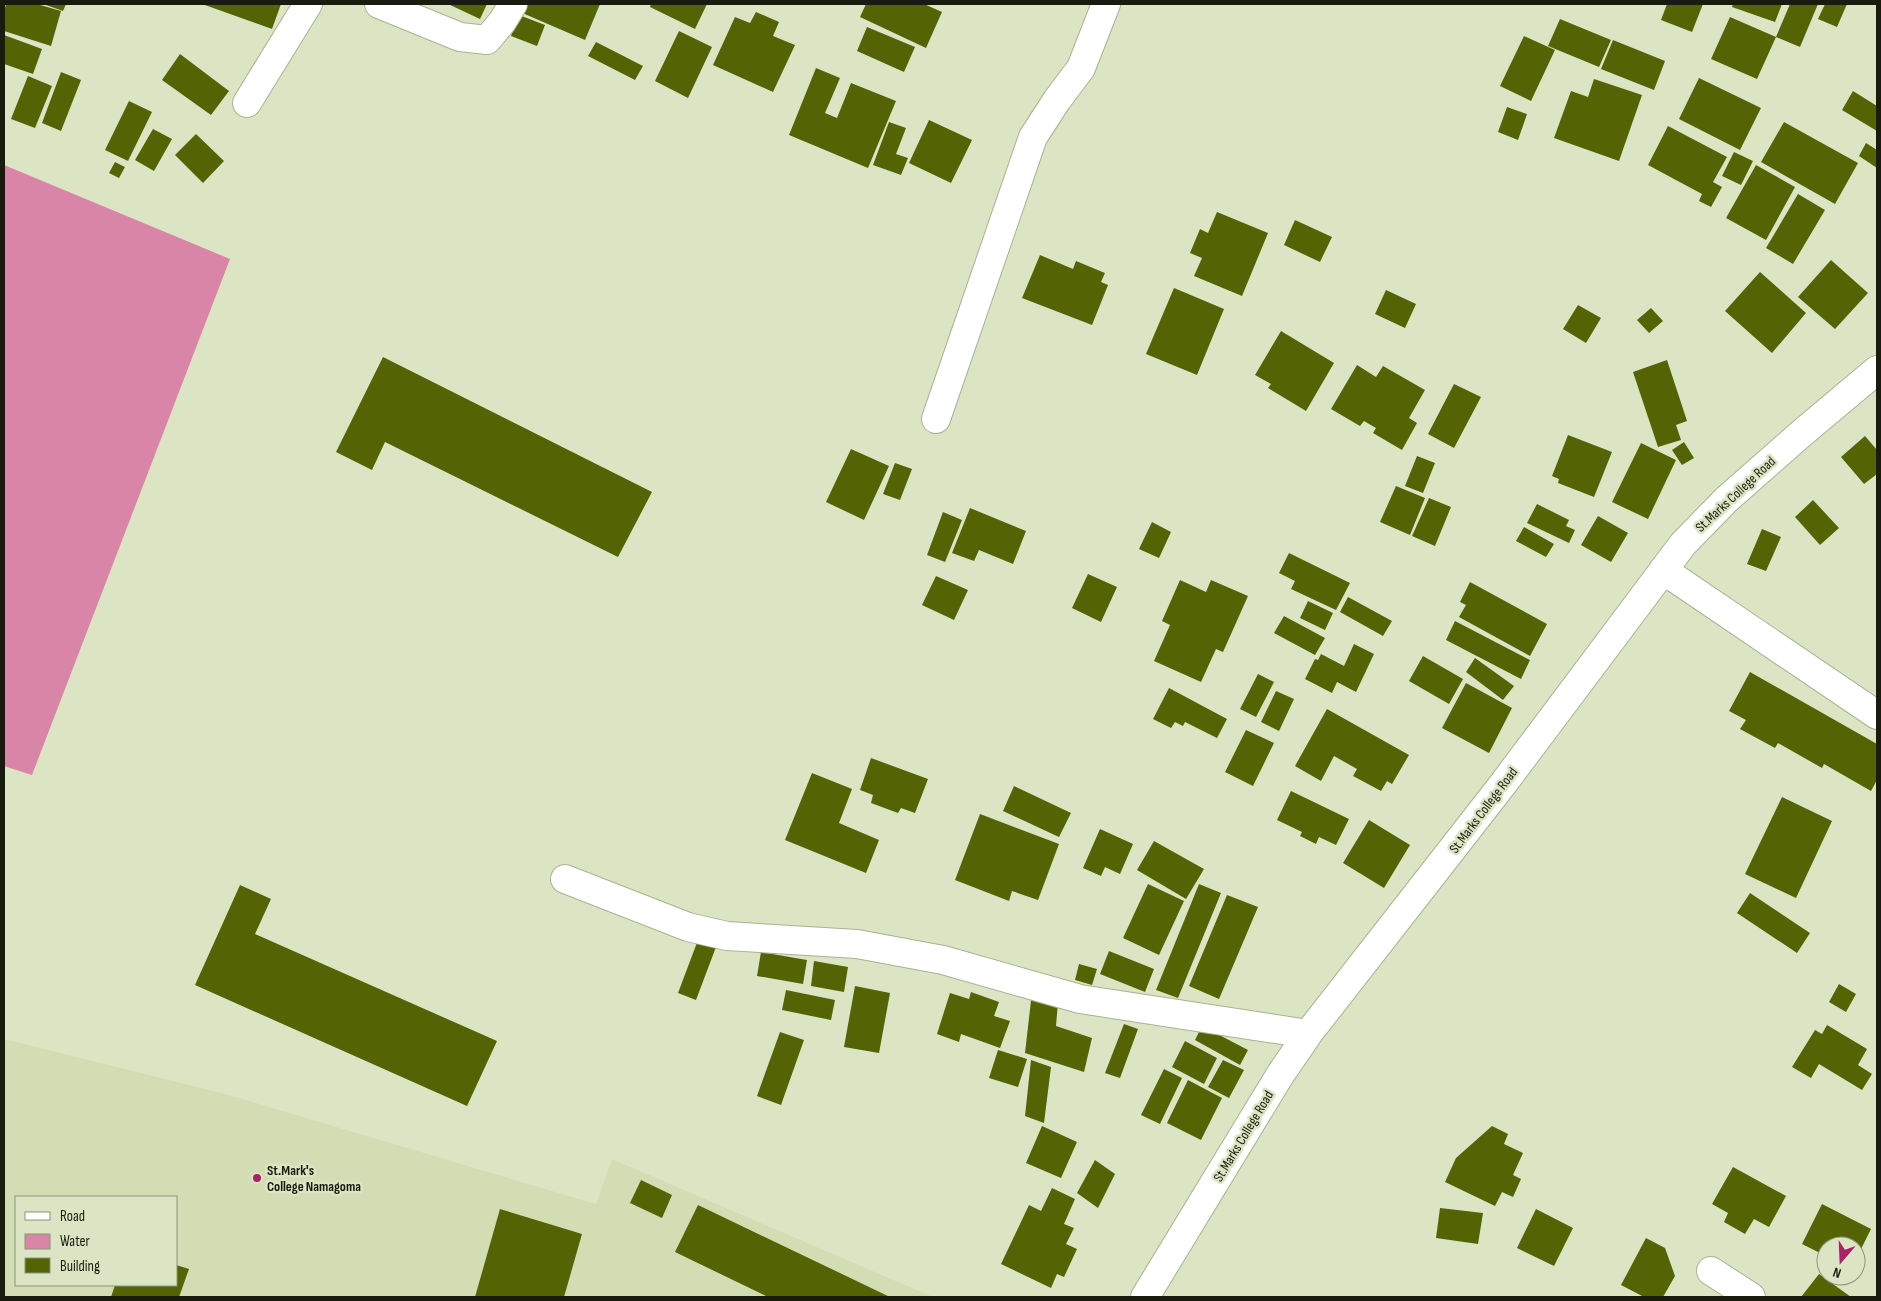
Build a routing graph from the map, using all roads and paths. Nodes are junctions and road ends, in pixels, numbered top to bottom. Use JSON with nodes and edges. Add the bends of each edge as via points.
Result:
{"nodes":[{"id":1,"x":308,"y":4,"type":"edge"},
{"id":2,"x":379,"y":4,"type":"edge"},
{"id":3,"x":513,"y":4,"type":"edge"},
{"id":4,"x":1106,"y":4,"type":"edge"},
{"id":5,"x":247,"y":103,"type":"dead end"},
{"id":6,"x":1877,"y":370,"type":"edge"},
{"id":7,"x":936,"y":419,"type":"dead end"},
{"id":8,"x":1663,"y":570,"type":"junction"},
{"id":9,"x":1877,"y":715,"type":"edge"},
{"id":10,"x":565,"y":879,"type":"dead end"},
{"id":11,"x":1308,"y":1034,"type":"junction"},
{"id":12,"x":1711,"y":1271,"type":"dead end"},
{"id":13,"x":1145,"y":1297,"type":"edge"},
{"id":14,"x":1751,"y":1297,"type":"edge"}],
"edges":[{"from":1,"to":5,"type":"street"},
{"from":2,"to":3,"type":"street","via":[[460,37],[487,40]]},
{"from":4,"to":7,"type":"street","via":[[1081,68],[1033,137]]},
{"from":6,"to":8,"type":"street","name":"St.Marks College Road","via":[[1727,499],[1683,544]]},
{"from":8,"to":9,"type":"street"},
{"from":8,"to":11,"type":"street","name":"St.Marks College Road","via":[[1491,799]]},
{"from":10,"to":11,"type":"street","via":[[688,927],[727,936],[857,944],[943,960],[1080,999]]},
{"from":11,"to":13,"type":"street","name":"St.Marks College Road"},
{"from":12,"to":14,"type":"street"}]}
